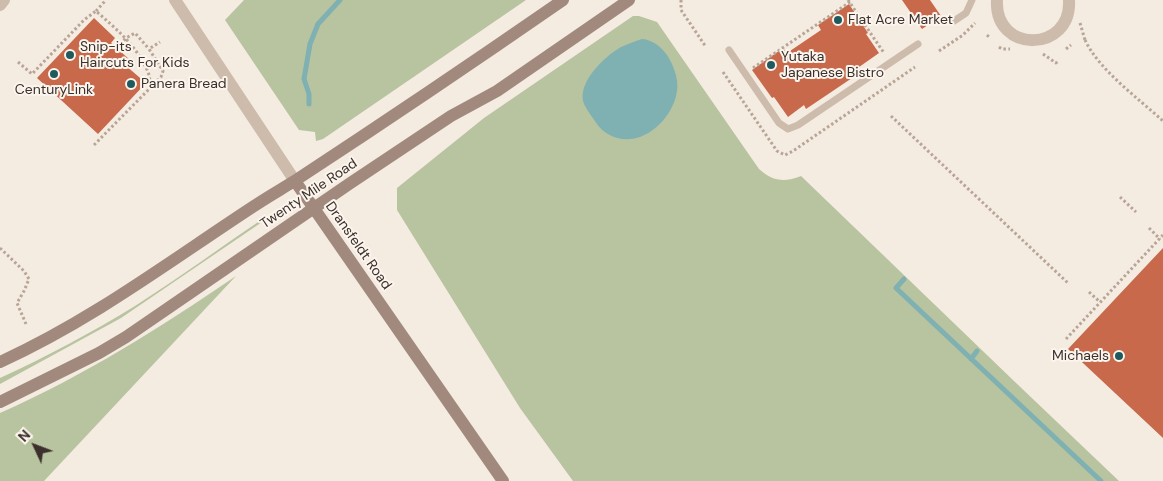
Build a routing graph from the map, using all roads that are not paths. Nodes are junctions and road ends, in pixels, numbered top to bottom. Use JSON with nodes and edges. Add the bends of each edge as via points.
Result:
{"nodes":[{"id":1,"x":4,"y":0,"type":"edge"},
{"id":2,"x":175,"y":0,"type":"edge"},
{"id":3,"x":563,"y":0,"type":"edge"},
{"id":4,"x":629,"y":0,"type":"edge"},
{"id":5,"x":972,"y":0,"type":"edge"},
{"id":6,"x":997,"y":0,"type":"edge"},
{"id":7,"x":1069,"y":0,"type":"edge"},
{"id":8,"x":0,"y":5,"type":"edge"},
{"id":9,"x":954,"y":21,"type":"dead end"},
{"id":10,"x":918,"y":44,"type":"dead end"},
{"id":11,"x":729,"y":50,"type":"dead end"},
{"id":12,"x":295,"y":181,"type":"junction"},
{"id":13,"x":314,"y":209,"type":"junction"},
{"id":14,"x":0,"y":362,"type":"edge"},
{"id":15,"x":0,"y":402,"type":"edge"},
{"id":16,"x":503,"y":481,"type":"edge"}],
"edges":[{"from":1,"to":8,"type":"street"},
{"from":2,"to":12,"type":"street","name":"Dransfeldt Road"},
{"from":3,"to":12,"type":"main road","name":"Twenty Mile Road"},
{"from":4,"to":13,"type":"main road","name":"Twenty Mile Road"},
{"from":5,"to":9,"type":"lane","via":[[966,13]]},
{"from":6,"to":7,"type":"street","via":[[998,15],[1008,30],[1031,41],[1047,38],[1062,26]]},
{"from":10,"to":11,"type":"lane","via":[[788,129],[779,123]]},
{"from":12,"to":13,"type":"main road","name":"Dransfeldt Road"},
{"from":12,"to":14,"type":"main road","name":"Twenty Mile Road","via":[[106,306]]},
{"from":13,"to":15,"type":"main road","name":"Twenty Mile Road","via":[[126,337]]},
{"from":13,"to":16,"type":"main road","name":"Dransfeldt Road"}]}
